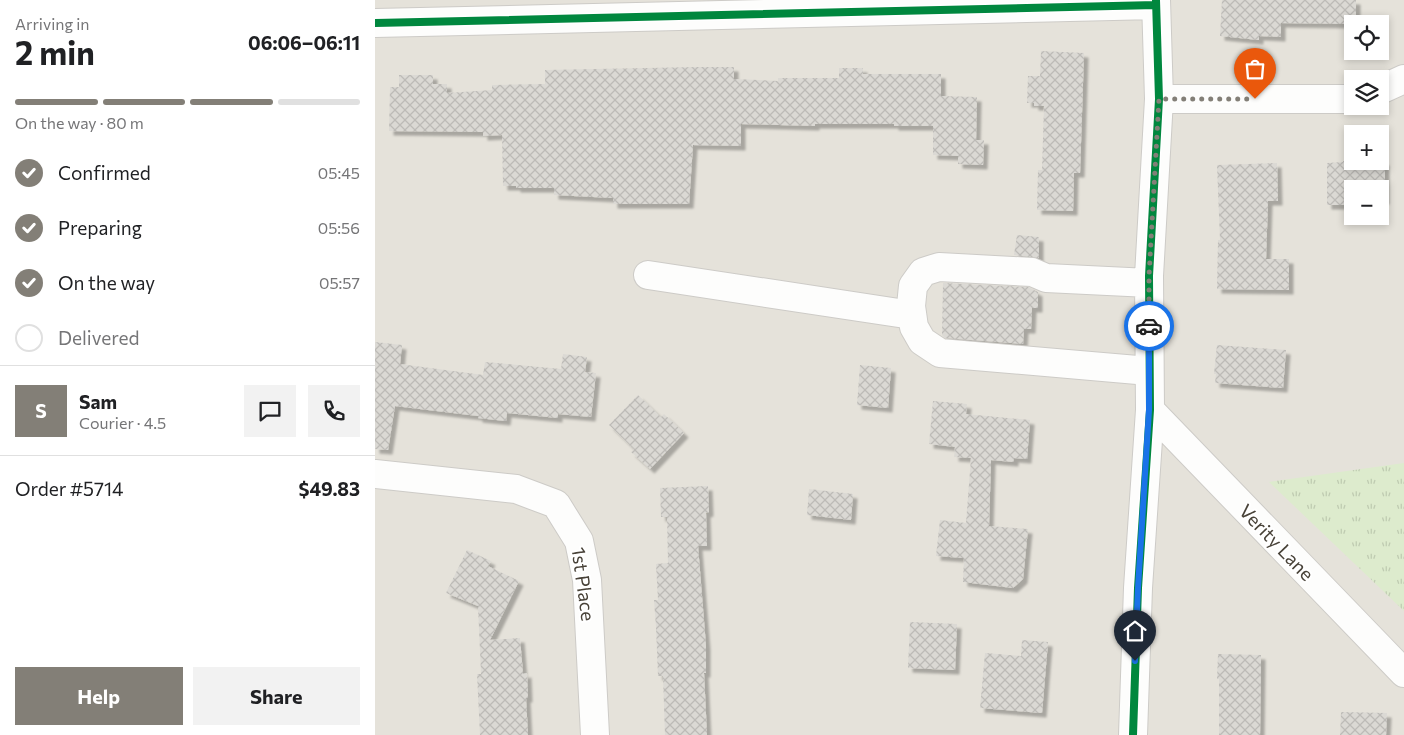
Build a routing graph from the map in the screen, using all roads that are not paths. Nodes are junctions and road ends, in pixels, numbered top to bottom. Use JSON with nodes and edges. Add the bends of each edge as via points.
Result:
{"nodes":[{"id":1,"x":1156,"y":2,"type":"edge"},
{"id":2,"x":375,"y":23,"type":"edge"},
{"id":3,"x":1404,"y":79,"type":"edge"},
{"id":4,"x":1389,"y":86,"type":"edge"},
{"id":5,"x":1159,"y":99,"type":"junction"},
{"id":6,"x":1344,"y":99,"type":"edge"},
{"id":7,"x":649,"y":274,"type":"dead end"},
{"id":8,"x":1149,"y":283,"type":"junction"},
{"id":9,"x":912,"y":315,"type":"junction"},
{"id":10,"x":1149,"y":371,"type":"junction"},
{"id":11,"x":1149,"y":410,"type":"junction"},
{"id":12,"x":375,"y":474,"type":"edge"},
{"id":13,"x":1404,"y":673,"type":"edge"},
{"id":14,"x":595,"y":735,"type":"edge"},
{"id":15,"x":1133,"y":735,"type":"edge"}],
"edges":[{"from":1,"to":2,"type":"street"},
{"from":1,"to":5,"type":"street"},
{"from":3,"to":4,"type":"street"},
{"from":5,"to":6,"type":"street"},
{"from":5,"to":8,"type":"street"},
{"from":7,"to":9,"type":"street"},
{"from":8,"to":9,"type":"street","via":[[1046,278],[1032,272],[939,267],[923,272],[913,286]]},
{"from":8,"to":10,"type":"street"},
{"from":9,"to":10,"type":"street","via":[[922,341],[940,353]]},
{"from":10,"to":11,"type":"street"},
{"from":11,"to":13,"type":"street","name":"Verity Lane"},
{"from":11,"to":15,"type":"street"},
{"from":12,"to":14,"type":"street","name":"1st Place","via":[[515,489],[555,504],[579,541],[587,580]]}]}
